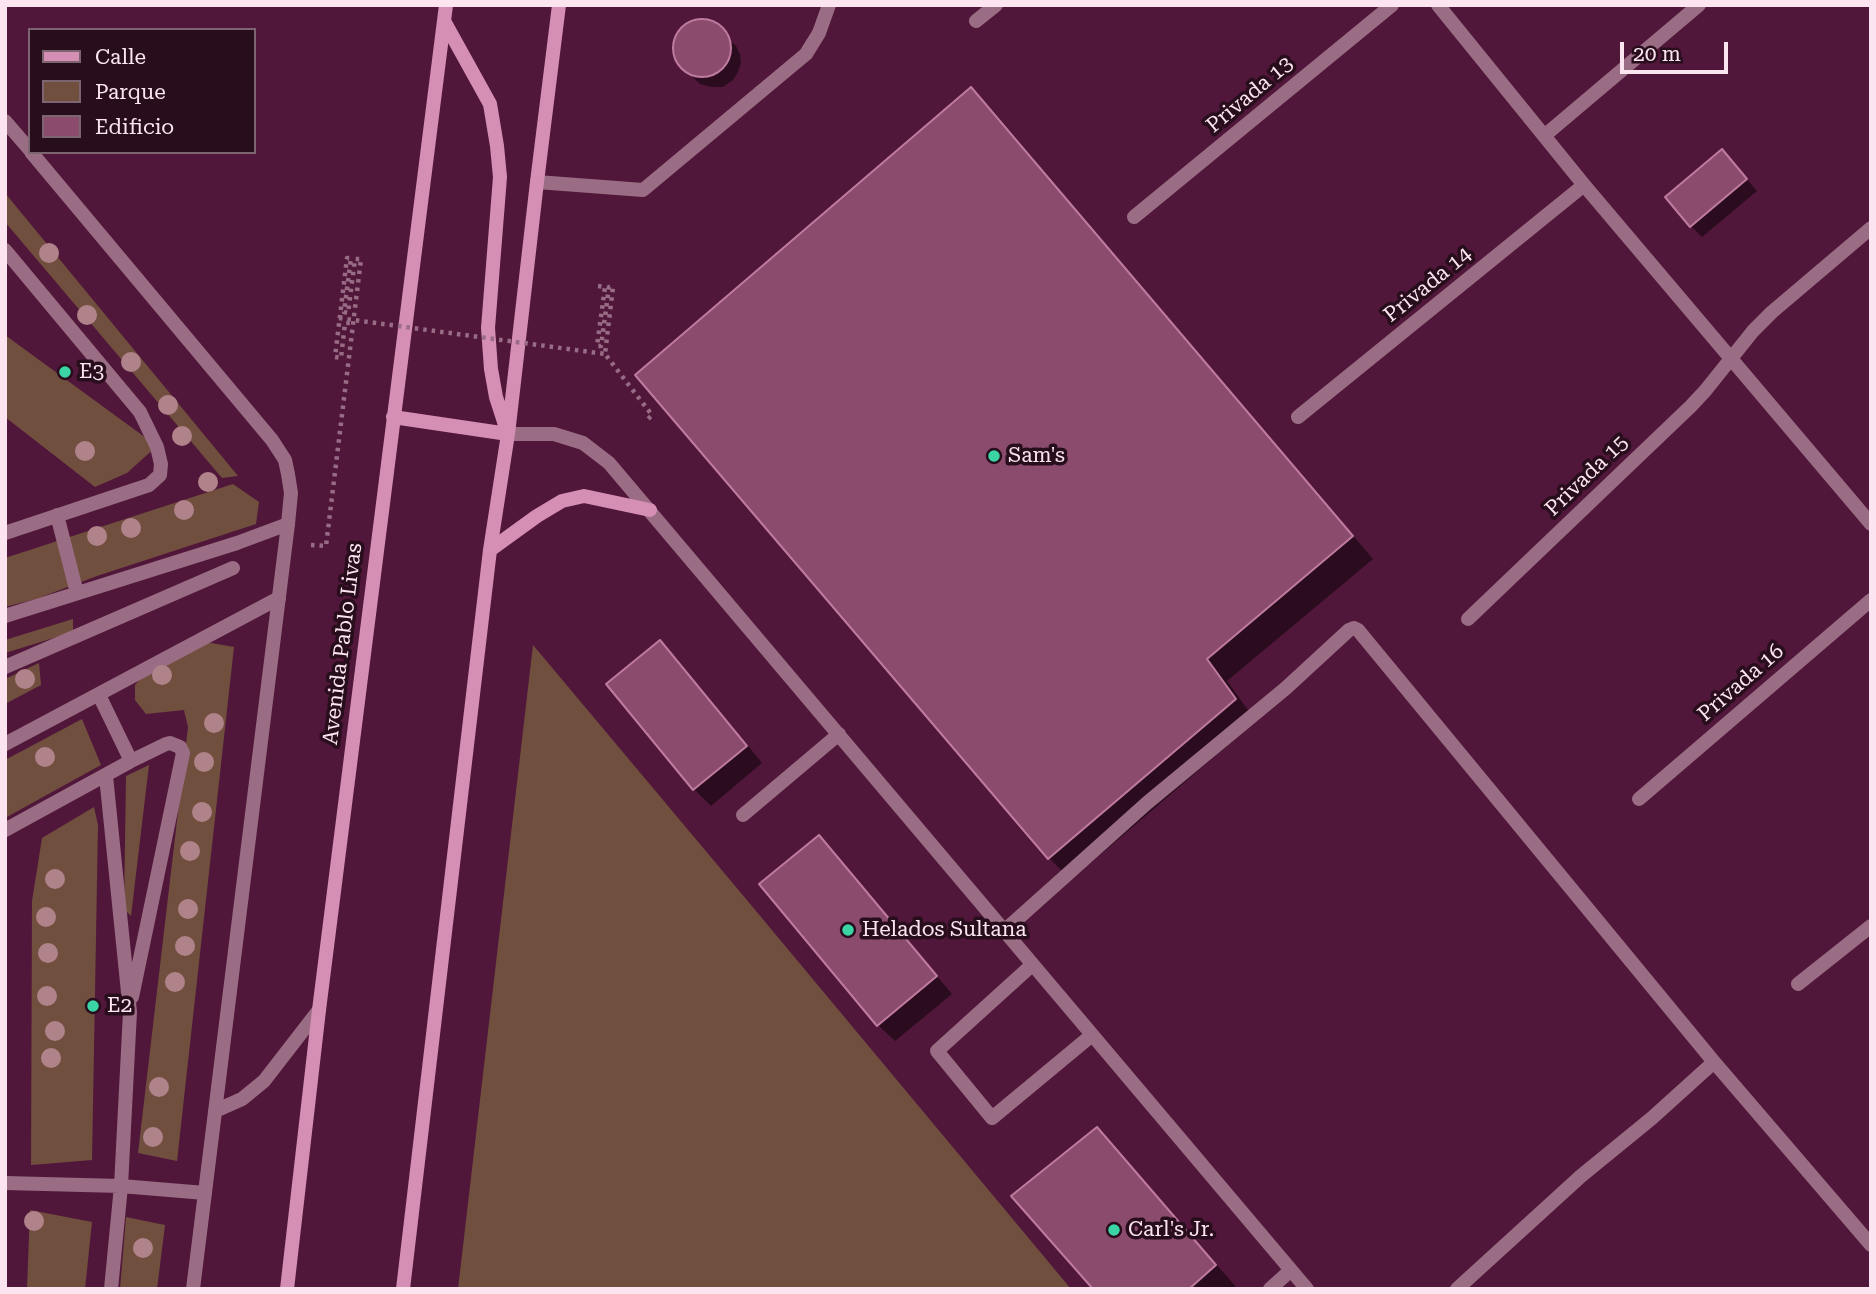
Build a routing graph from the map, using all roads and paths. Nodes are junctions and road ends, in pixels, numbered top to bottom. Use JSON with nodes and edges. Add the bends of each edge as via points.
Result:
{"nodes":[{"id":1,"x":446,"y":5,"type":"edge"},
{"id":2,"x":559,"y":5,"type":"edge"},
{"id":3,"x":830,"y":5,"type":"edge"},
{"id":4,"x":996,"y":5,"type":"edge"},
{"id":5,"x":1392,"y":5,"type":"edge"},
{"id":6,"x":1438,"y":5,"type":"edge"},
{"id":7,"x":1699,"y":5,"type":"edge"},
{"id":8,"x":444,"y":21,"type":"junction"},
{"id":9,"x":976,"y":21,"type":"dead end"},
{"id":10,"x":5,"y":121,"type":"edge"},
{"id":11,"x":1544,"y":136,"type":"junction"},
{"id":12,"x":28,"y":148,"type":"edge"},
{"id":13,"x":34,"y":154,"type":"edge"},
{"id":14,"x":537,"y":181,"type":"junction"},
{"id":15,"x":1584,"y":185,"type":"junction"},
{"id":16,"x":1135,"y":218,"type":"dead end"},
{"id":17,"x":1871,"y":228,"type":"edge"},
{"id":18,"x":5,"y":250,"type":"edge"},
{"id":19,"x":602,"y":286,"type":"dead end"},
{"id":20,"x":339,"y":318,"type":"junction"},
{"id":21,"x":352,"y":323,"type":"junction"},
{"id":22,"x":605,"y":354,"type":"junction"},
{"id":23,"x":1731,"y":359,"type":"junction"},
{"id":24,"x":393,"y":417,"type":"junction"},
{"id":25,"x":1298,"y":417,"type":"dead end"},
{"id":26,"x":646,"y":421,"type":"dead end"},
{"id":27,"x":508,"y":434,"type":"junction"},
{"id":28,"x":650,"y":510,"type":"junction"},
{"id":29,"x":57,"y":515,"type":"junction"},
{"id":30,"x":288,"y":524,"type":"junction"},
{"id":31,"x":1871,"y":524,"type":"edge"},
{"id":32,"x":5,"y":533,"type":"edge"},
{"id":33,"x":286,"y":542,"type":"junction"},
{"id":34,"x":490,"y":551,"type":"junction"},
{"id":35,"x":233,"y":568,"type":"dead end"},
{"id":36,"x":77,"y":593,"type":"junction"},
{"id":37,"x":279,"y":598,"type":"junction"},
{"id":38,"x":1871,"y":600,"type":"edge"},
{"id":39,"x":5,"y":616,"type":"edge"},
{"id":40,"x":1468,"y":620,"type":"dead end"},
{"id":41,"x":5,"y":667,"type":"edge"},
{"id":42,"x":99,"y":695,"type":"junction"},
{"id":43,"x":839,"y":734,"type":"junction"},
{"id":44,"x":5,"y":744,"type":"edge"},
{"id":45,"x":131,"y":761,"type":"junction"},
{"id":46,"x":106,"y":776,"type":"junction"},
{"id":47,"x":1639,"y":799,"type":"dead end"},
{"id":48,"x":743,"y":815,"type":"dead end"},
{"id":49,"x":5,"y":830,"type":"edge"},
{"id":50,"x":1871,"y":926,"type":"edge"},
{"id":51,"x":1004,"y":931,"type":"junction"},
{"id":52,"x":1032,"y":965,"type":"junction"},
{"id":53,"x":1798,"y":984,"type":"dead end"},
{"id":54,"x":319,"y":1010,"type":"junction"},
{"id":55,"x":130,"y":1012,"type":"junction"},
{"id":56,"x":1091,"y":1035,"type":"junction"},
{"id":57,"x":1714,"y":1062,"type":"junction"},
{"id":58,"x":215,"y":1111,"type":"junction"},
{"id":59,"x":5,"y":1183,"type":"edge"},
{"id":60,"x":121,"y":1186,"type":"junction"},
{"id":61,"x":205,"y":1193,"type":"junction"},
{"id":62,"x":1871,"y":1245,"type":"edge"},
{"id":63,"x":1291,"y":1270,"type":"junction"},
{"id":64,"x":111,"y":1289,"type":"edge"},
{"id":65,"x":193,"y":1289,"type":"edge"},
{"id":66,"x":287,"y":1289,"type":"edge"},
{"id":67,"x":403,"y":1289,"type":"edge"},
{"id":68,"x":1270,"y":1289,"type":"edge"},
{"id":69,"x":1307,"y":1289,"type":"edge"},
{"id":70,"x":1457,"y":1289,"type":"edge"}],
"edges":[{"from":1,"to":8,"type":"main road","name":"Avenida Pablo Livas"},
{"from":2,"to":14,"type":"main road"},
{"from":3,"to":14,"type":"street","via":[[806,54],[643,190]]},
{"from":4,"to":9,"type":"street"},
{"from":5,"to":16,"type":"street","name":"Privada 13"},
{"from":6,"to":11,"type":"street"},
{"from":7,"to":11,"type":"street"},
{"from":8,"to":24,"type":"main road","name":"Avenida Pablo Livas"},
{"from":8,"to":27,"type":"main road","via":[[489,104],[497,146],[500,177],[488,328],[494,388]]},
{"from":10,"to":12,"type":"street"},
{"from":11,"to":15,"type":"street"},
{"from":13,"to":30,"type":"street","via":[[272,440],[288,474]]},
{"from":14,"to":27,"type":"main road"},
{"from":15,"to":23,"type":"street"},
{"from":15,"to":25,"type":"street","name":"Privada 14"},
{"from":17,"to":23,"type":"street","name":"Privada 15","via":[[1772,312]]},
{"from":18,"to":29,"type":"street","via":[[140,412],[161,464],[160,475],[149,485]]},
{"from":19,"to":22,"type":"path","via":[[597,345],[601,346],[609,287],[613,287]]},
{"from":20,"to":21,"type":"path","via":[[335,357],[341,358],[345,323]]},
{"from":20,"to":21,"type":"path","via":[[347,258],[351,258],[344,313],[348,313],[355,259],[361,260]]},
{"from":20,"to":22,"type":"path","bridge":true},
{"from":21,"to":33,"type":"path","via":[[326,546]]},
{"from":22,"to":26,"type":"path","via":[[652,415]]},
{"from":23,"to":31,"type":"street"},
{"from":23,"to":40,"type":"street","name":"Privada 15","via":[[1692,406]]},
{"from":24,"to":27,"type":"main road"},
{"from":24,"to":54,"type":"main road","name":"Avenida Pablo Livas"},
{"from":27,"to":28,"type":"street","via":[[554,434],[583,443],[609,463]]},
{"from":27,"to":34,"type":"main road"},
{"from":28,"to":34,"type":"main road","via":[[584,496],[562,501]]},
{"from":28,"to":43,"type":"street"},
{"from":29,"to":32,"type":"street"},
{"from":29,"to":36,"type":"street"},
{"from":30,"to":33,"type":"street"},
{"from":30,"to":36,"type":"street"},
{"from":33,"to":37,"type":"street"},
{"from":34,"to":67,"type":"main road"},
{"from":35,"to":41,"type":"street"},
{"from":36,"to":39,"type":"street"},
{"from":37,"to":42,"type":"street"},
{"from":37,"to":58,"type":"street"},
{"from":38,"to":47,"type":"street","name":"Privada 16"},
{"from":42,"to":44,"type":"street"},
{"from":42,"to":45,"type":"street"},
{"from":43,"to":48,"type":"street"},
{"from":43,"to":51,"type":"street"},
{"from":45,"to":46,"type":"street"},
{"from":45,"to":55,"type":"street","via":[[170,743],[183,753]]},
{"from":46,"to":49,"type":"street"},
{"from":46,"to":55,"type":"street"},
{"from":50,"to":53,"type":"street"},
{"from":51,"to":52,"type":"street"},
{"from":51,"to":57,"type":"street","via":[[1354,628]]},
{"from":52,"to":56,"type":"street"},
{"from":52,"to":56,"type":"street","via":[[937,1051],[992,1118]]},
{"from":54,"to":58,"type":"street","via":[[264,1081],[242,1099]]},
{"from":54,"to":66,"type":"main road","name":"Avenida Pablo Livas"},
{"from":55,"to":60,"type":"street"},
{"from":56,"to":63,"type":"street"},
{"from":57,"to":62,"type":"street"},
{"from":57,"to":70,"type":"street"},
{"from":58,"to":61,"type":"street"},
{"from":59,"to":60,"type":"street"},
{"from":60,"to":61,"type":"street"},
{"from":60,"to":64,"type":"street"},
{"from":61,"to":65,"type":"street"},
{"from":63,"to":68,"type":"street"},
{"from":63,"to":69,"type":"street"}]}
